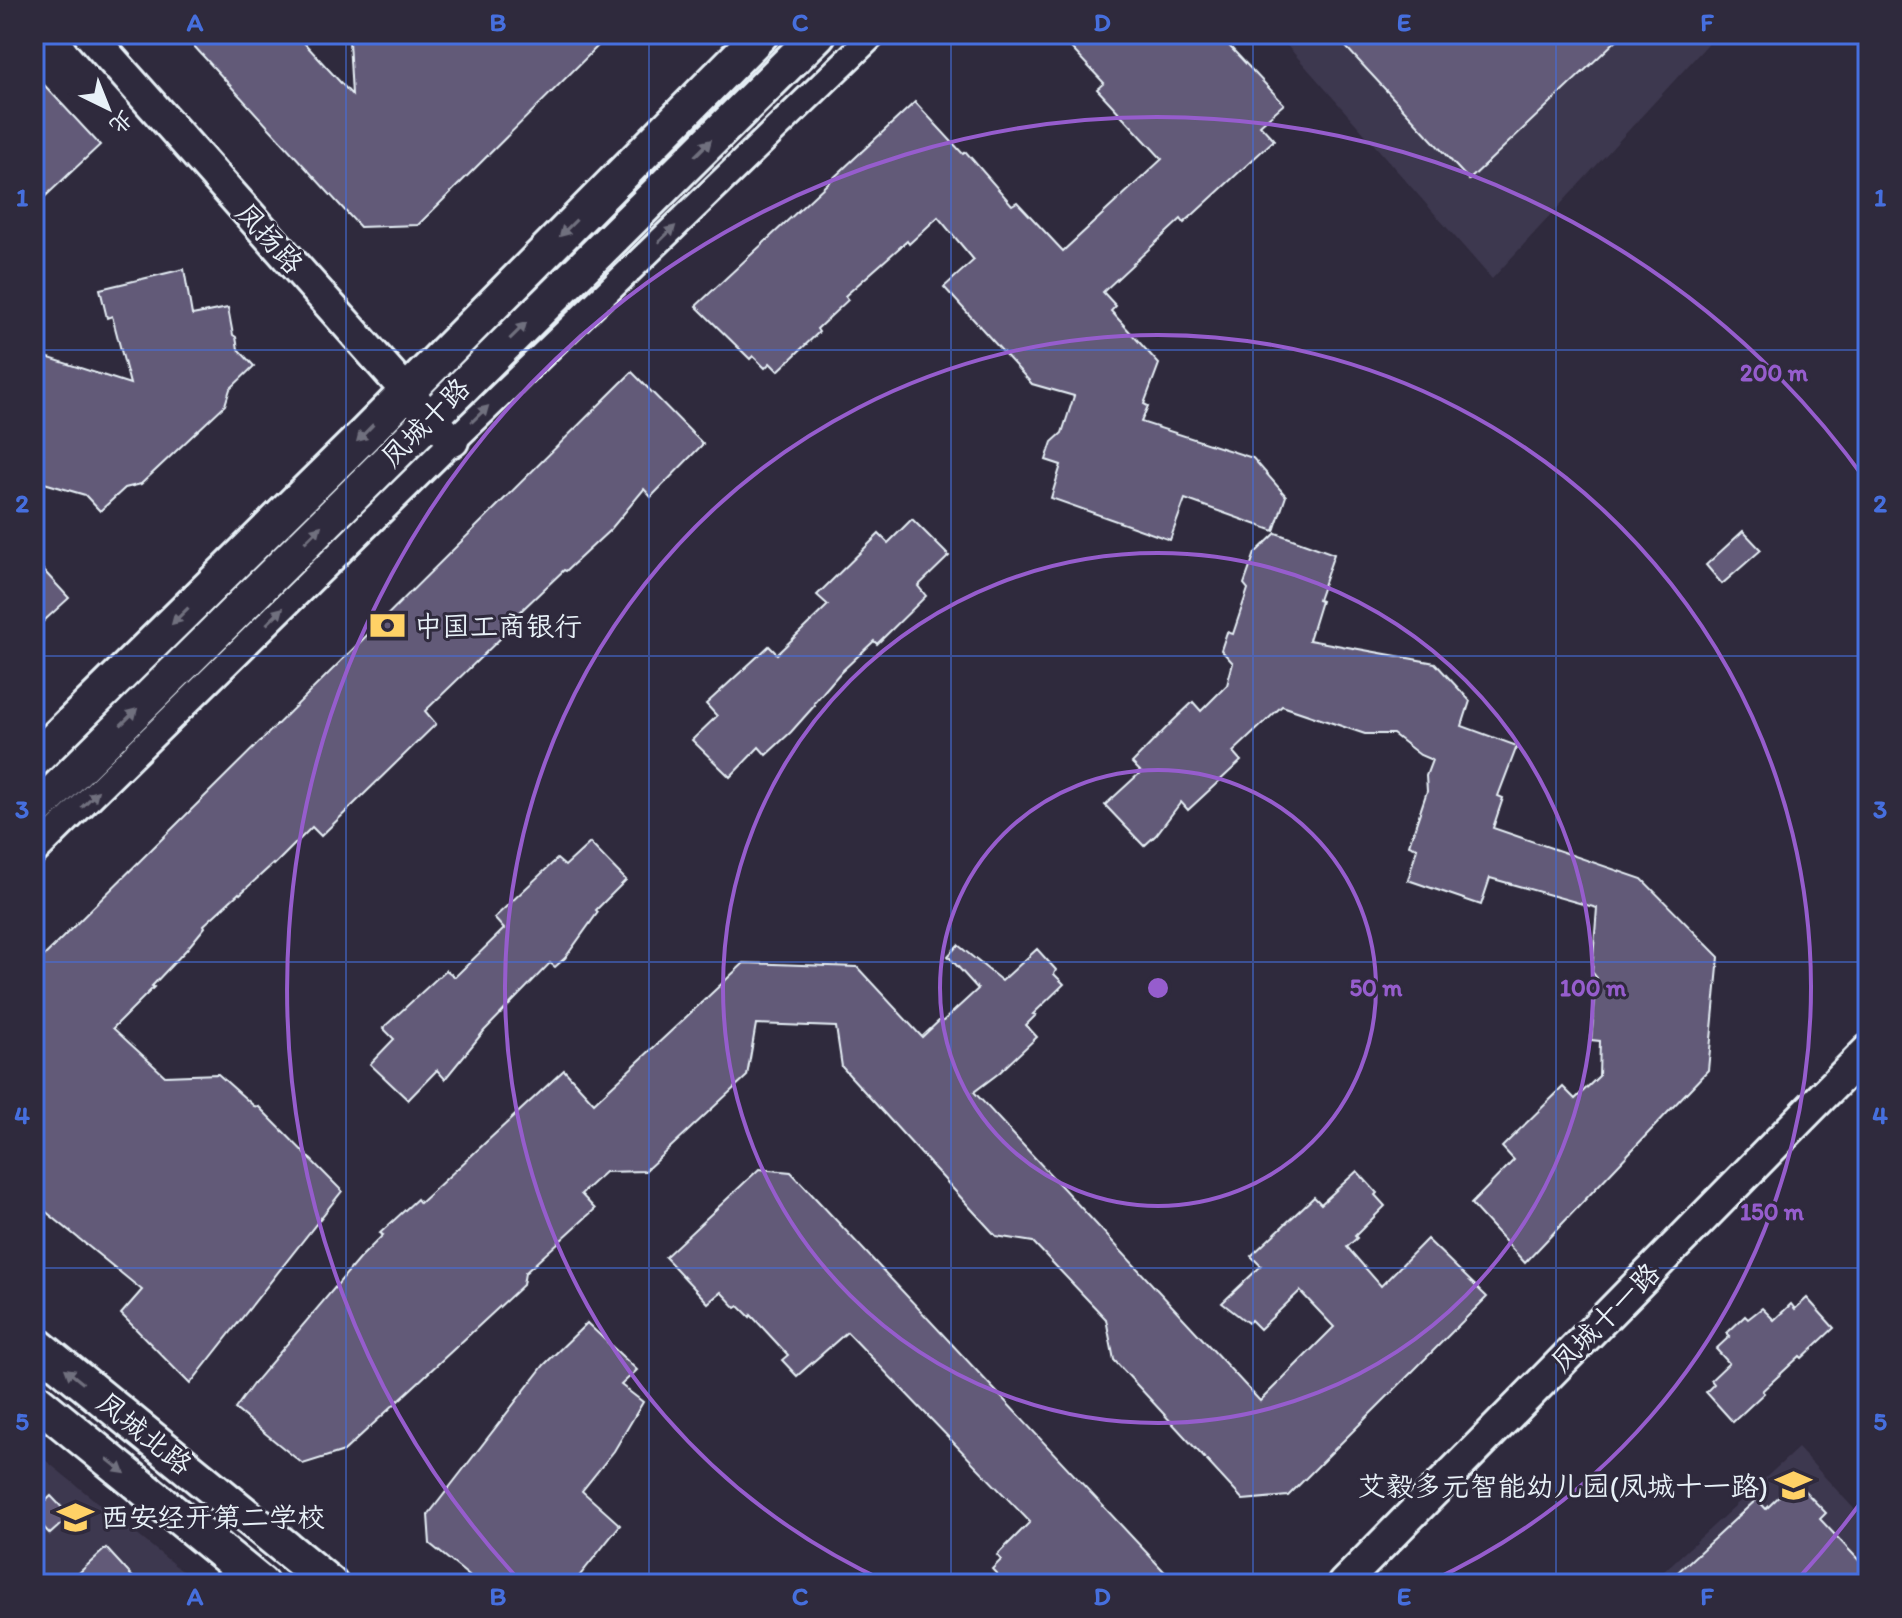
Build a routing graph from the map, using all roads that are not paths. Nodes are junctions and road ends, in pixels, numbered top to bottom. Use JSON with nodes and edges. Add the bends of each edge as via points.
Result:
{"nodes":[{"id":1,"x":89,"y":34,"type":"edge"},
{"id":2,"x":761,"y":34,"type":"edge"},
{"id":3,"x":818,"y":34,"type":"edge"},
{"id":4,"x":874,"y":34,"type":"edge"},
{"id":5,"x":406,"y":391,"type":"junction"},
{"id":6,"x":442,"y":429,"type":"junction"},
{"id":7,"x":34,"y":760,"type":"edge"},
{"id":8,"x":34,"y":812,"type":"edge"},
{"id":9,"x":34,"y":853,"type":"edge"},
{"id":10,"x":1868,"y":1050,"type":"edge"},
{"id":11,"x":34,"y":1343,"type":"edge"},
{"id":12,"x":34,"y":1399,"type":"edge"},
{"id":13,"x":261,"y":1584,"type":"edge"},
{"id":14,"x":330,"y":1584,"type":"edge"},
{"id":15,"x":1343,"y":1584,"type":"edge"}],
"edges":[{"from":1,"to":5,"type":"street","name":"凤扬路"},
{"from":2,"to":5,"type":"main road","name":"凤城十路","one_way":true},
{"from":6,"to":3,"type":"main road","name":"凤城十路","one_way":true},
{"from":6,"to":4,"type":"street","one_way":true},
{"from":5,"to":6,"type":"street","name":"凤扬路"},
{"from":5,"to":7,"type":"main road","name":"凤城十路","one_way":true},
{"from":8,"to":6,"type":"main road","name":"凤城十路","one_way":true},
{"from":9,"to":6,"type":"street","one_way":true},
{"from":10,"to":15,"type":"street","name":"凤城十一路"},
{"from":14,"to":11,"type":"main road","name":"凤城北路","one_way":true},
{"from":12,"to":13,"type":"main road","name":"凤城北路","one_way":true}]}
